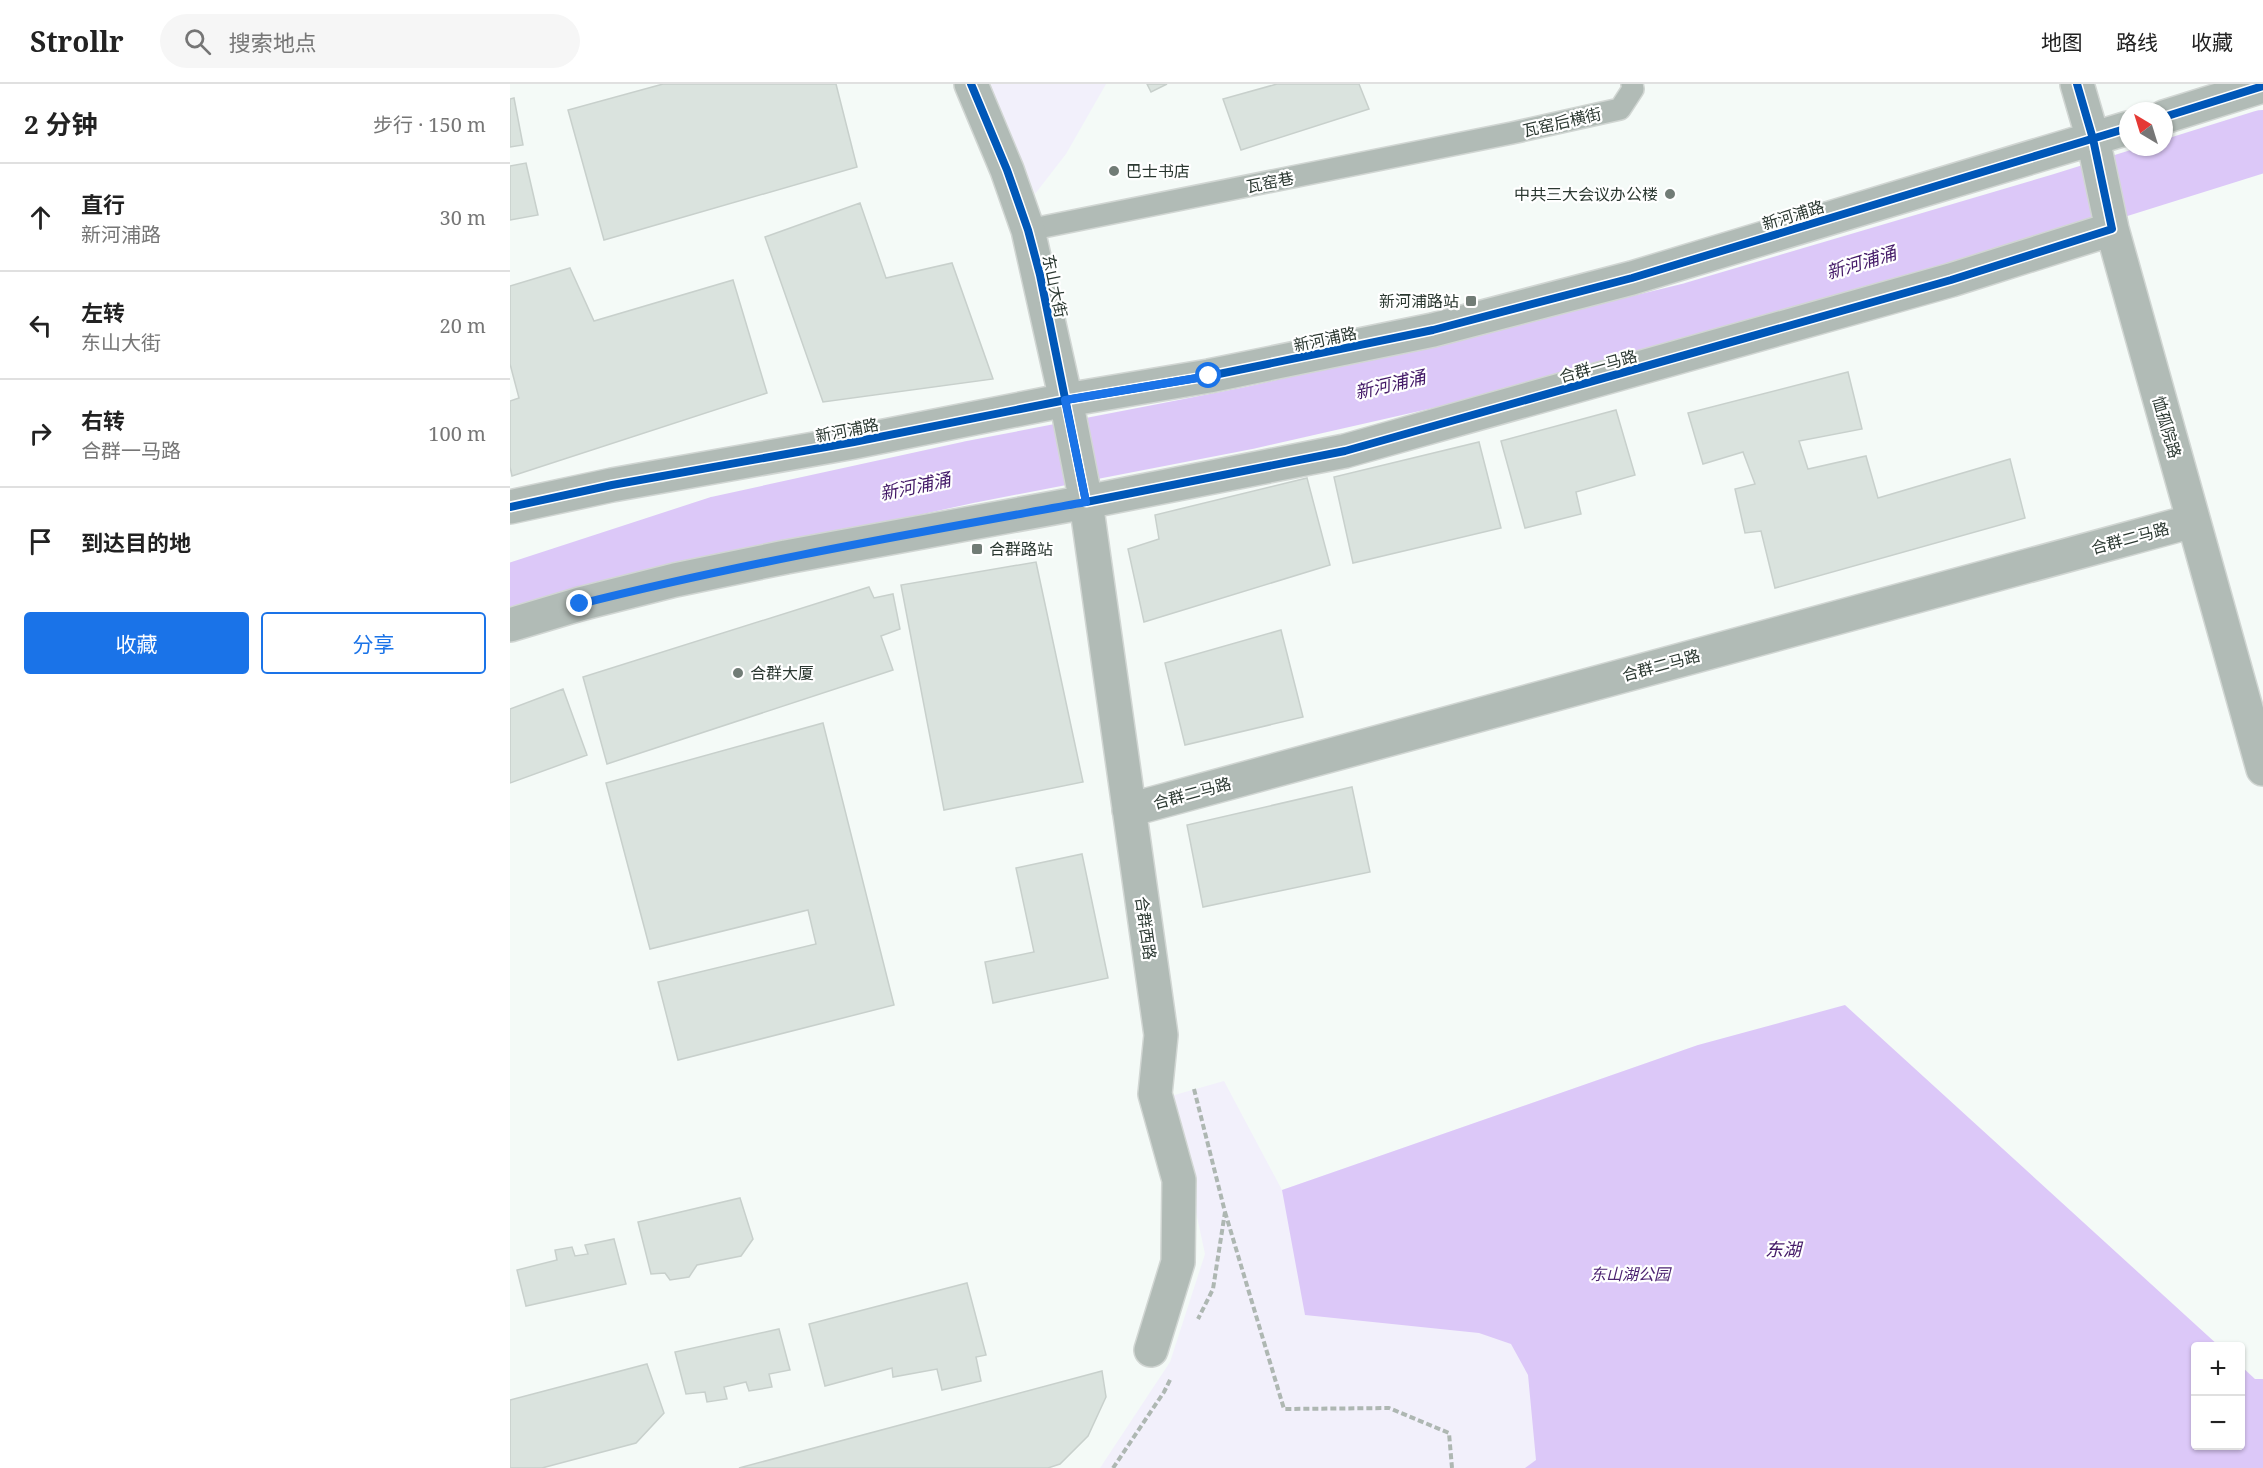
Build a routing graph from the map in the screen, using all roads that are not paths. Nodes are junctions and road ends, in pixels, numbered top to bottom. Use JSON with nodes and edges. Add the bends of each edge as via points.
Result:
{"nodes":[{"id":1,"x":971,"y":84,"type":"edge"},
{"id":2,"x":1632,"y":84,"type":"edge"},
{"id":3,"x":2077,"y":84,"type":"edge"},
{"id":4,"x":2263,"y":86,"type":"edge"},
{"id":5,"x":2173,"y":114,"type":"edge"},
{"id":6,"x":2119,"y":131,"type":"edge"},
{"id":7,"x":1512,"y":133,"type":"joint"},
{"id":8,"x":2093,"y":139,"type":"junction"},
{"id":9,"x":2112,"y":229,"type":"junction"},
{"id":10,"x":1028,"y":230,"type":"junction"},
{"id":11,"x":1068,"y":413,"type":"junction"},
{"id":12,"x":1083,"y":488,"type":"junction"},
{"id":13,"x":510,"y":507,"type":"edge"},
{"id":14,"x":2193,"y":520,"type":"junction"},
{"id":15,"x":510,"y":625,"type":"edge"},
{"id":16,"x":2263,"y":769,"type":"edge"},
{"id":17,"x":1129,"y":810,"type":"junction"},
{"id":18,"x":1151,"y":1350,"type":"dead end"}],
"edges":[{"from":1,"to":10,"type":"street","name":"东山大街"},
{"from":2,"to":7,"type":"lane","name":"瓦窑后横街","via":[[1633,89],[1620,109]]},
{"from":3,"to":8,"type":"street","name":"恤孤院路"},
{"from":4,"to":5,"type":"street"},
{"from":6,"to":8,"type":"street","name":"新河浦路"},
{"from":7,"to":10,"type":"lane","name":"瓦窑巷"},
{"from":8,"to":9,"type":"street","name":"恤孤院路"},
{"from":8,"to":11,"type":"street","name":"新河浦路","via":[[1632,278],[1433,330],[1209,376]]},
{"from":9,"to":12,"type":"street","name":"合群一马路","via":[[1951,280],[1345,451]]},
{"from":9,"to":14,"type":"street","name":"恤孤院路"},
{"from":10,"to":11,"type":"street","name":"东山大街"},
{"from":11,"to":12,"type":"street","name":"东山大街"},
{"from":11,"to":13,"type":"street","name":"新河浦路","via":[[854,442]]},
{"from":12,"to":15,"type":"street","name":"合群一马路","via":[[675,580]]},
{"from":12,"to":17,"type":"street","name":"合群西路"},
{"from":14,"to":16,"type":"street","name":"恤孤院路"},
{"from":14,"to":17,"type":"street","name":"合群二马路"},
{"from":17,"to":18,"type":"street","name":"合群西路","via":[[1161,1035],[1155,1094],[1179,1180],[1178,1262]]}]}
